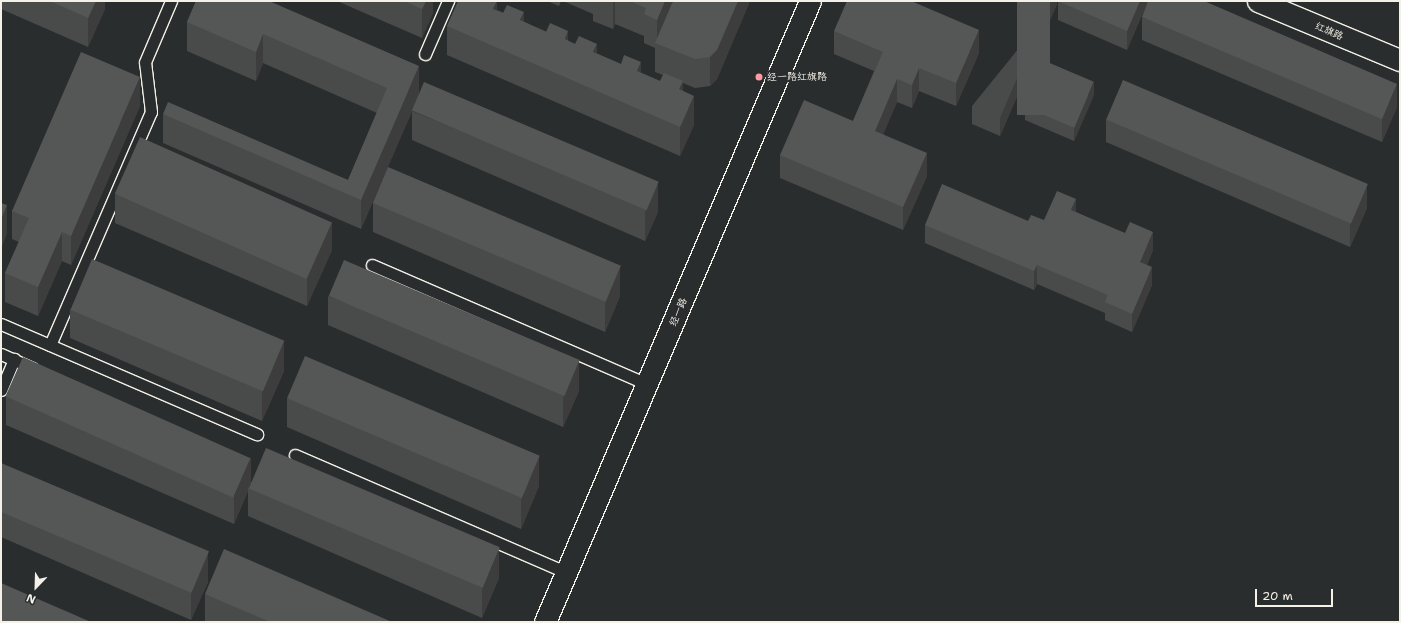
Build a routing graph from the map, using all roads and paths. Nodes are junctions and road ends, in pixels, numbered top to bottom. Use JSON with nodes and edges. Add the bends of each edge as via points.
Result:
{"nodes":[{"id":1,"x":171,"y":1,"type":"edge"},
{"id":2,"x":448,"y":1,"type":"edge"},
{"id":3,"x":810,"y":1,"type":"edge"},
{"id":4,"x":1258,"y":1,"type":"edge"},
{"id":5,"x":425,"y":54,"type":"dead end"},
{"id":6,"x":1400,"y":60,"type":"edge"},
{"id":7,"x":372,"y":265,"type":"dead end"},
{"id":8,"x":1,"y":324,"type":"edge"},
{"id":9,"x":50,"y":345,"type":"junction"},
{"id":10,"x":1,"y":354,"type":"edge"},
{"id":11,"x":14,"y":359,"type":"junction"},
{"id":12,"x":43,"y":372,"type":"edge"},
{"id":13,"x":647,"y":384,"type":"junction"},
{"id":14,"x":1,"y":390,"type":"edge"},
{"id":15,"x":257,"y":434,"type":"dead end"},
{"id":16,"x":295,"y":455,"type":"dead end"},
{"id":17,"x":566,"y":572,"type":"junction"},
{"id":18,"x":545,"y":622,"type":"edge"}],
"edges":[{"from":1,"to":9,"type":"lane","via":[[145,62],[151,112]]},
{"from":2,"to":5,"type":"lane"},
{"from":3,"to":13,"type":"street","name":"经一路"},
{"from":4,"to":6,"type":"street","name":"红旗路"},
{"from":7,"to":13,"type":"lane"},
{"from":8,"to":9,"type":"lane"},
{"from":9,"to":15,"type":"lane"},
{"from":10,"to":11,"type":"lane"},
{"from":11,"to":12,"type":"lane"},
{"from":11,"to":14,"type":"lane"},
{"from":13,"to":17,"type":"street","name":"经一路"},
{"from":16,"to":17,"type":"lane"},
{"from":17,"to":18,"type":"street","name":"经一路"}]}
